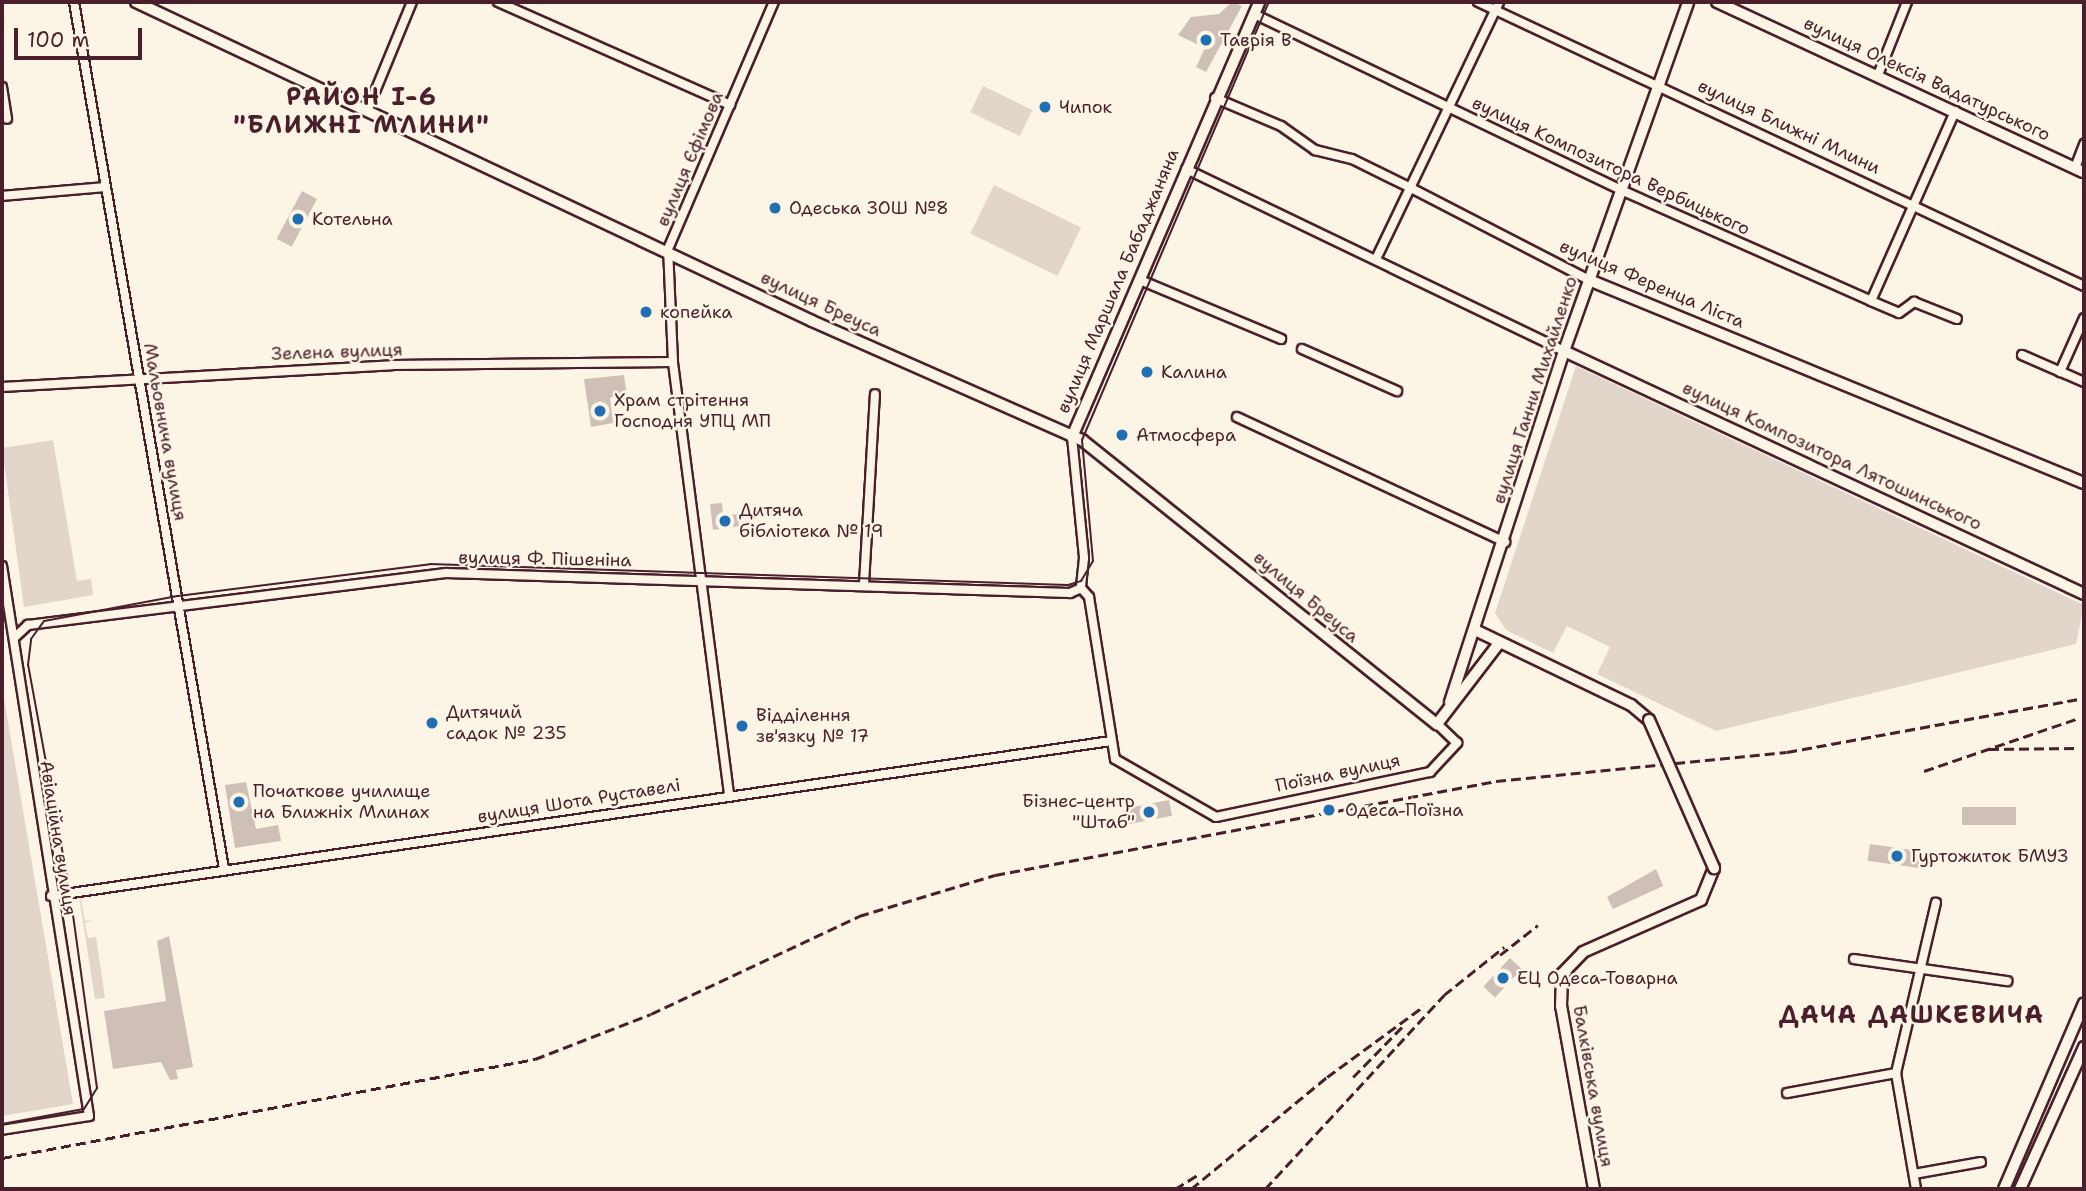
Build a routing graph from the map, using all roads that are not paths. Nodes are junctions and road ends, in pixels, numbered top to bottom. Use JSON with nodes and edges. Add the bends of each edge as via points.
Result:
{"nodes":[{"id":1,"x":74,"y":2,"type":"edge"},
{"id":2,"x":136,"y":2,"type":"edge"},
{"id":3,"x":412,"y":2,"type":"edge"},
{"id":4,"x":498,"y":2,"type":"edge"},
{"id":5,"x":774,"y":2,"type":"edge"},
{"id":6,"x":1259,"y":2,"type":"edge"},
{"id":7,"x":1478,"y":2,"type":"edge"},
{"id":8,"x":1688,"y":2,"type":"edge"},
{"id":9,"x":1717,"y":2,"type":"edge"},
{"id":10,"x":1907,"y":2,"type":"edge"},
{"id":11,"x":1497,"y":6,"type":"edge"},
{"id":12,"x":1255,"y":14,"type":"junction"},
{"id":13,"x":1878,"y":75,"type":"junction"},
{"id":14,"x":1660,"y":83,"type":"junction"},
{"id":15,"x":2,"y":87,"type":"edge"},
{"id":16,"x":1215,"y":98,"type":"junction"},
{"id":17,"x":730,"y":105,"type":"junction"},
{"id":18,"x":1448,"y":109,"type":"junction"},
{"id":19,"x":367,"y":111,"type":"junction"},
{"id":20,"x":1955,"y":111,"type":"junction"},
{"id":21,"x":7,"y":119,"type":"dead end"},
{"id":22,"x":2084,"y":144,"type":"edge"},
{"id":23,"x":1186,"y":169,"type":"junction"},
{"id":24,"x":2080,"y":170,"type":"edge"},
{"id":25,"x":105,"y":187,"type":"junction"},
{"id":26,"x":1409,"y":187,"type":"junction"},
{"id":27,"x":1622,"y":190,"type":"junction"},
{"id":28,"x":2,"y":196,"type":"edge"},
{"id":29,"x":1915,"y":204,"type":"junction"},
{"id":30,"x":668,"y":249,"type":"junction"},
{"id":31,"x":1376,"y":258,"type":"junction"},
{"id":32,"x":1140,"y":280,"type":"junction"},
{"id":33,"x":1589,"y":280,"type":"junction"},
{"id":34,"x":2084,"y":286,"type":"edge"},
{"id":35,"x":1871,"y":301,"type":"junction"},
{"id":36,"x":2084,"y":318,"type":"edge"},
{"id":37,"x":1957,"y":319,"type":"dead end"},
{"id":38,"x":1281,"y":339,"type":"dead end"},
{"id":39,"x":1301,"y":349,"type":"dead end"},
{"id":40,"x":1564,"y":352,"type":"junction"},
{"id":41,"x":2022,"y":355,"type":"dead end"},
{"id":42,"x":673,"y":362,"type":"junction"},
{"id":43,"x":2060,"y":372,"type":"junction"},
{"id":44,"x":140,"y":377,"type":"junction"},
{"id":45,"x":2084,"y":382,"type":"edge"},
{"id":46,"x":2,"y":387,"type":"edge"},
{"id":47,"x":1397,"y":391,"type":"dead end"},
{"id":48,"x":875,"y":394,"type":"dead end"},
{"id":49,"x":1237,"y":417,"type":"dead end"},
{"id":50,"x":1072,"y":437,"type":"junction"},
{"id":51,"x":2084,"y":483,"type":"edge"},
{"id":52,"x":1505,"y":541,"type":"junction"},
{"id":53,"x":2,"y":566,"type":"edge"},
{"id":54,"x":702,"y":578,"type":"junction"},
{"id":55,"x":863,"y":584,"type":"junction"},
{"id":56,"x":1081,"y":588,"type":"junction"},
{"id":57,"x":2084,"y":595,"type":"edge"},
{"id":58,"x":179,"y":606,"type":"junction"},
{"id":59,"x":1475,"y":631,"type":"junction"},
{"id":60,"x":15,"y":636,"type":"junction"},
{"id":61,"x":1500,"y":642,"type":"junction"},
{"id":62,"x":1447,"y":712,"type":"junction"},
{"id":63,"x":1437,"y":724,"type":"junction"},
{"id":64,"x":1111,"y":741,"type":"junction"},
{"id":65,"x":729,"y":794,"type":"junction"},
{"id":66,"x":1216,"y":817,"type":"joint"},
{"id":67,"x":224,"y":869,"type":"junction"},
{"id":68,"x":51,"y":896,"type":"junction"},
{"id":69,"x":1936,"y":903,"type":"dead end"},
{"id":70,"x":1853,"y":959,"type":"dead end"},
{"id":71,"x":1922,"y":970,"type":"junction"},
{"id":72,"x":2007,"y":981,"type":"dead end"},
{"id":73,"x":2084,"y":1003,"type":"edge"},
{"id":74,"x":2084,"y":1047,"type":"edge"},
{"id":75,"x":1896,"y":1073,"type":"junction"},
{"id":76,"x":1787,"y":1093,"type":"dead end"},
{"id":77,"x":2,"y":1130,"type":"edge"},
{"id":78,"x":1981,"y":1162,"type":"dead end"},
{"id":79,"x":1914,"y":1174,"type":"junction"},
{"id":80,"x":1594,"y":1189,"type":"edge"},
{"id":81,"x":1916,"y":1189,"type":"edge"},
{"id":82,"x":2004,"y":1189,"type":"edge"},
{"id":83,"x":2020,"y":1189,"type":"edge"}],
"edges":[{"from":1,"to":25,"type":"street","name":"Мальовнича вулиця"},
{"from":2,"to":19,"type":"street","name":"вулиця Бреуса"},
{"from":3,"to":19,"type":"street"},
{"from":4,"to":17,"type":"street"},
{"from":5,"to":17,"type":"street","name":"вулиця Єфімова"},
{"from":6,"to":12,"type":"street","name":"вулиця Маршала Бабаджаняна"},
{"from":7,"to":11,"type":"street","name":"вулиця Ближні Млини"},
{"from":8,"to":14,"type":"street","name":"вулиця Ганни Михайленко"},
{"from":9,"to":13,"type":"street","name":"вулиця Олексія Вадатурського"},
{"from":10,"to":13,"type":"street"},
{"from":11,"to":14,"type":"street","name":"вулиця Ближні Млини"},
{"from":11,"to":18,"type":"street"},
{"from":12,"to":16,"type":"street","name":"вулиця Маршала Бабаджаняна"},
{"from":12,"to":18,"type":"street","name":"вулиця Композитора Вербицького"},
{"from":13,"to":20,"type":"street","name":"вулиця Олексія Вадатурського"},
{"from":14,"to":27,"type":"street","name":"вулиця Ганни Михайленко"},
{"from":14,"to":29,"type":"street","name":"вулиця Ближні Млини"},
{"from":15,"to":21,"type":"street"},
{"from":16,"to":23,"type":"street","name":"вулиця Маршала Бабаджаняна"},
{"from":16,"to":26,"type":"street","name":"вулиця Ференца Ліста","via":[[1281,126],[1315,150],[1352,159]]},
{"from":17,"to":30,"type":"street","name":"вулиця Єфімова"},
{"from":18,"to":26,"type":"street"},
{"from":18,"to":27,"type":"street","name":"вулиця Композитора Вербицького"},
{"from":19,"to":30,"type":"street","name":"вулиця Бреуса"},
{"from":20,"to":24,"type":"street","name":"вулиця Олексія Вадатурського"},
{"from":20,"to":29,"type":"street"},
{"from":22,"to":24,"type":"street"},
{"from":23,"to":31,"type":"street"},
{"from":23,"to":32,"type":"street","name":"вулиця Маршала Бабаджаняна"},
{"from":25,"to":28,"type":"street"},
{"from":25,"to":44,"type":"street","name":"Мальовнича вулиця"},
{"from":26,"to":31,"type":"street"},
{"from":26,"to":33,"type":"street","name":"вулиця Ференца Ліста"},
{"from":27,"to":33,"type":"street","name":"вулиця Ганни Михайленко"},
{"from":27,"to":35,"type":"street","name":"вулиця Композитора Вербицького"},
{"from":29,"to":34,"type":"street","name":"вулиця Ближні Млини"},
{"from":29,"to":35,"type":"street"},
{"from":30,"to":42,"type":"street","name":"вулиця Єфімова"},
{"from":30,"to":50,"type":"street","name":"вулиця Бреуса","via":[[812,321]]},
{"from":31,"to":40,"type":"street"},
{"from":32,"to":38,"type":"street"},
{"from":32,"to":50,"type":"street","name":"вулиця Маршала Бабаджаняна"},
{"from":33,"to":40,"type":"street","name":"вулиця Ганни Михайленко"},
{"from":33,"to":51,"type":"street","name":"вулиця Ференца Ліста"},
{"from":35,"to":37,"type":"street","name":"вулиця Композитора Вербицького","via":[[1899,313],[1914,302]]},
{"from":36,"to":43,"type":"street"},
{"from":39,"to":47,"type":"street"},
{"from":40,"to":52,"type":"street","name":"вулиця Ганни Михайленко"},
{"from":40,"to":57,"type":"street","name":"вулиця Композитора Лятошинського"},
{"from":41,"to":43,"type":"street"},
{"from":42,"to":44,"type":"street","name":"Зелена вулиця","via":[[392,365]]},
{"from":42,"to":54,"type":"street","name":"вулиця Єфімова"},
{"from":43,"to":45,"type":"street"},
{"from":44,"to":46,"type":"street","name":"Зелена вулиця"},
{"from":44,"to":58,"type":"street","name":"Мальовнича вулиця"},
{"from":48,"to":55,"type":"street"},
{"from":49,"to":52,"type":"street"},
{"from":50,"to":56,"type":"street","name":"вулиця Маршала Бабаджаняна","via":[[1084,558]]},
{"from":50,"to":63,"type":"street","name":"вулиця Бреуса","via":[[1110,457]]},
{"from":52,"to":59,"type":"street","name":"вулиця Ганни Михайленко"},
{"from":53,"to":60,"type":"street","name":"Авіаційна вулиця"},
{"from":54,"to":55,"type":"street","name":"вулиця Ф. Пішеніна"},
{"from":54,"to":58,"type":"street","name":"вулиця Ф. Пішеніна","via":[[446,573]]},
{"from":54,"to":65,"type":"street","name":"вулиця Єфімова"},
{"from":55,"to":56,"type":"street","name":"вулиця Ф. Пішеніна","via":[[1070,593]]},
{"from":56,"to":64,"type":"street","name":"вулиця Маршала Бабаджаняна","via":[[1089,597]]},
{"from":58,"to":60,"type":"street","name":"вулиця Ф. Пішеніна","via":[[28,625]]},
{"from":58,"to":67,"type":"street","name":"Мальовнича вулиця"},
{"from":59,"to":61,"type":"street"},
{"from":59,"to":62,"type":"street","name":"вулиця Ганни Михайленко"},
{"from":60,"to":68,"type":"street","name":"Авіаційна вулиця","via":[[12,655]]},
{"from":61,"to":62,"type":"street","name":"вулиця Ганни Михайленко"},
{"from":61,"to":80,"type":"street","name":"Балківська вулиця","bridge":true,"via":[[1631,705],[1649,720],[1714,868],[1702,900],[1583,952],[1562,974],[1561,1006]]},
{"from":62,"to":63,"type":"street","name":"вулиця Ганни Михайленко"},
{"from":63,"to":66,"type":"street","name":"Поїзна вулиця","via":[[1457,743],[1430,772]]},
{"from":64,"to":65,"type":"street","name":"вулиця Шота Руставелі"},
{"from":64,"to":66,"type":"street","name":"вулиця Маршала Бабаджаняна","via":[[1115,759]]},
{"from":65,"to":67,"type":"street","name":"вулиця Шота Руставелі"},
{"from":67,"to":68,"type":"street","name":"вулиця Шота Руставелі"},
{"from":68,"to":77,"type":"street","name":"Авіаційна вулиця","via":[[89,1116]]},
{"from":69,"to":71,"type":"street"},
{"from":70,"to":71,"type":"street"},
{"from":71,"to":72,"type":"street"},
{"from":71,"to":75,"type":"street"},
{"from":73,"to":82,"type":"street"},
{"from":74,"to":83,"type":"street"},
{"from":75,"to":76,"type":"street"},
{"from":75,"to":79,"type":"street"},
{"from":78,"to":79,"type":"street"},
{"from":79,"to":81,"type":"street"}]}
